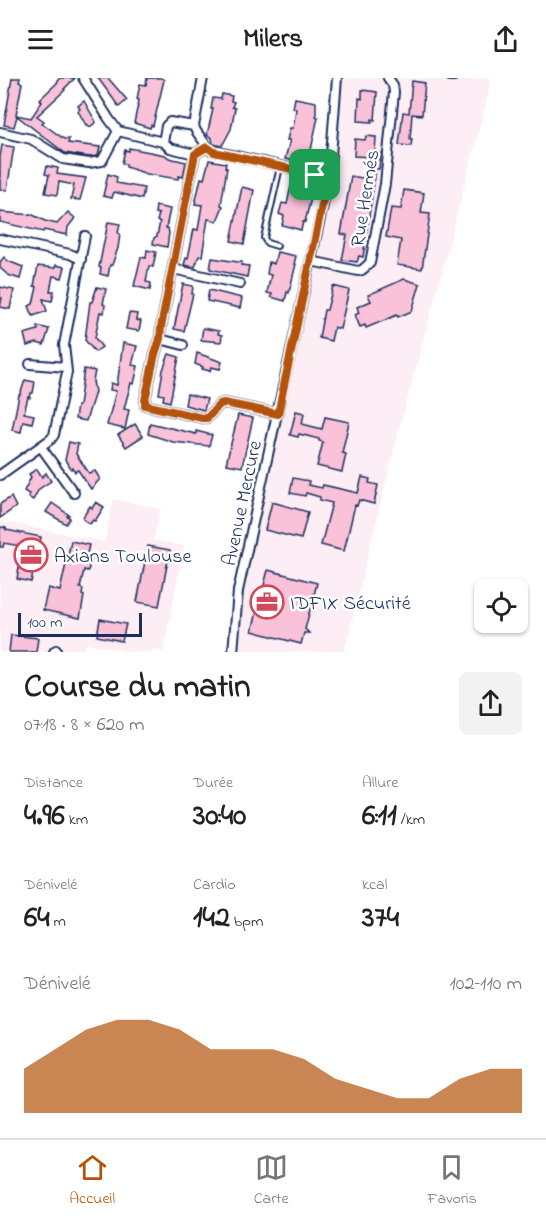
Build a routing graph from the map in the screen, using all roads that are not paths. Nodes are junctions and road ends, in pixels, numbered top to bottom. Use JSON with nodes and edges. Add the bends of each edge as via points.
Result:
{"nodes":[{"id":1,"x":83,"y":78,"type":"edge"},
{"id":2,"x":203,"y":78,"type":"edge"},
{"id":3,"x":337,"y":78,"type":"edge"},
{"id":4,"x":391,"y":79,"type":"edge"},
{"id":5,"x":194,"y":126,"type":"junction"},
{"id":6,"x":118,"y":131,"type":"junction"},
{"id":7,"x":0,"y":132,"type":"edge"},
{"id":8,"x":163,"y":142,"type":"junction"},
{"id":9,"x":207,"y":147,"type":"junction"},
{"id":10,"x":195,"y":154,"type":"junction"},
{"id":11,"x":280,"y":167,"type":"junction"},
{"id":12,"x":328,"y":177,"type":"junction"},
{"id":13,"x":86,"y":236,"type":"dead end"},
{"id":14,"x":0,"y":239,"type":"edge"},
{"id":15,"x":277,"y":246,"type":"dead end"},
{"id":16,"x":81,"y":259,"type":"junction"},
{"id":17,"x":311,"y":261,"type":"junction"},
{"id":18,"x":173,"y":269,"type":"junction"},
{"id":19,"x":240,"y":284,"type":"dead end"},
{"id":20,"x":160,"y":339,"type":"junction"},
{"id":21,"x":183,"y":345,"type":"dead end"},
{"id":22,"x":30,"y":364,"type":"dead end"},
{"id":23,"x":66,"y":368,"type":"junction"},
{"id":24,"x":278,"y":414,"type":"junction"},
{"id":25,"x":41,"y":447,"type":"junction"},
{"id":26,"x":0,"y":475,"type":"edge"},
{"id":27,"x":74,"y":493,"type":"dead end"},
{"id":28,"x":234,"y":652,"type":"edge"}],
"edges":[{"from":1,"to":6,"type":"street"},
{"from":2,"to":5,"type":"street"},
{"from":3,"to":12,"type":"street","name":"Avenue Mercure"},
{"from":4,"to":17,"type":"street","name":"Rue Hermés","via":[[394,92],[387,167],[370,263],[357,271]]},
{"from":5,"to":8,"type":"street","via":[[170,122]]},
{"from":5,"to":9,"type":"street"},
{"from":6,"to":7,"type":"street","via":[[102,161],[88,163],[63,159],[31,139]]},
{"from":6,"to":8,"type":"street"},
{"from":8,"to":10,"type":"street","via":[[170,148]]},
{"from":9,"to":10,"type":"street"},
{"from":9,"to":11,"type":"street"},
{"from":10,"to":18,"type":"street"},
{"from":11,"to":12,"type":"street"},
{"from":11,"to":15,"type":"lane","via":[[265,234],[267,243]]},
{"from":12,"to":17,"type":"street","name":"Avenue Mercure"},
{"from":13,"to":16,"type":"street"},
{"from":14,"to":16,"type":"street"},
{"from":16,"to":23,"type":"street","via":[[64,345]]},
{"from":17,"to":24,"type":"street","name":"Avenue Mercure"},
{"from":18,"to":19,"type":"street"},
{"from":18,"to":20,"type":"street"},
{"from":20,"to":21,"type":"street"},
{"from":20,"to":24,"type":"street","via":[[145,405],[202,418],[224,403]]},
{"from":22,"to":23,"type":"street"},
{"from":23,"to":25,"type":"street","via":[[56,429]]},
{"from":24,"to":28,"type":"street","name":"Avenue Mercure","via":[[238,591]]},
{"from":25,"to":26,"type":"street"},
{"from":25,"to":27,"type":"street"}]}
